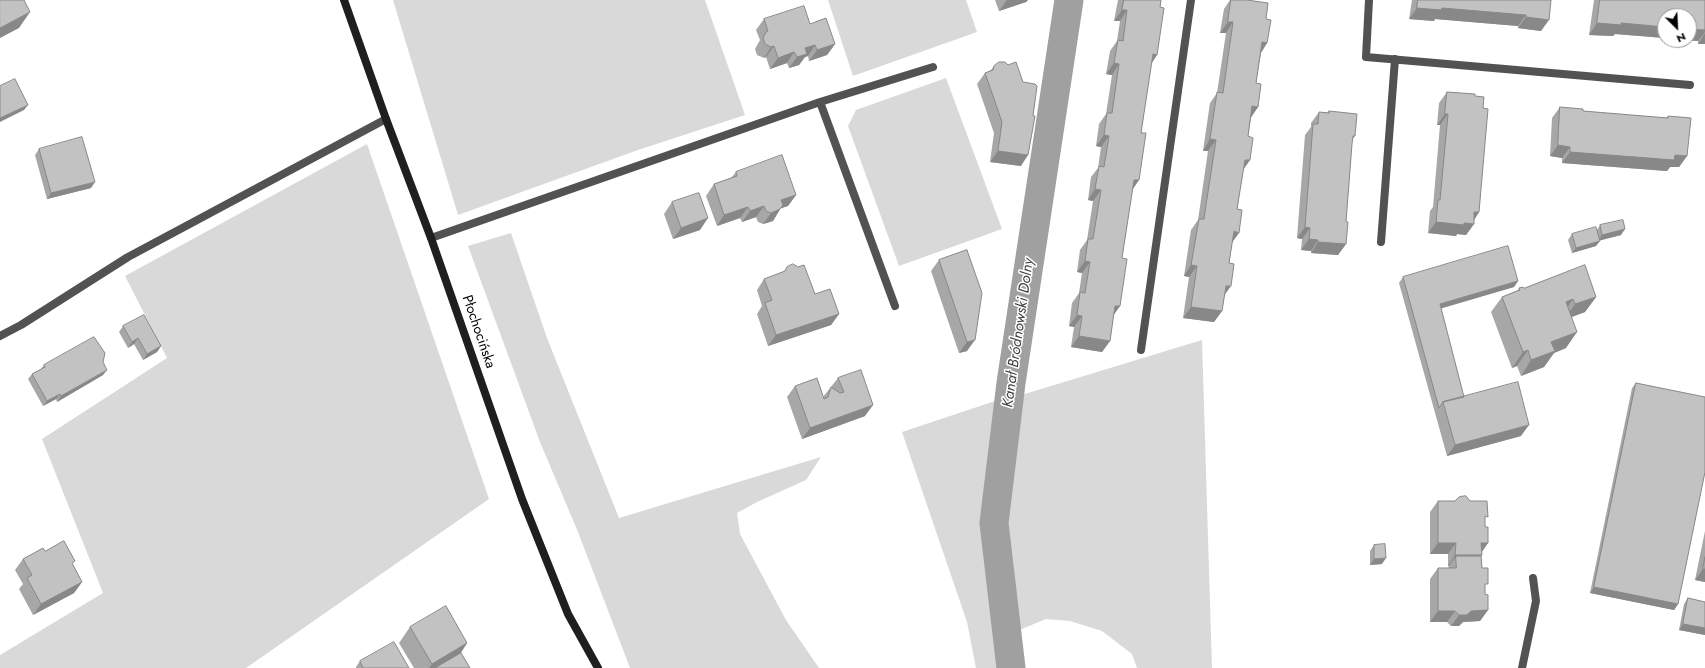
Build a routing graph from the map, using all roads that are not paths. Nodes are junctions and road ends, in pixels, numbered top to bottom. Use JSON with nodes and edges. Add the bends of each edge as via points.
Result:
{"nodes":[{"id":1,"x":344,"y":0,"type":"edge"},
{"id":2,"x":1191,"y":0,"type":"edge"},
{"id":3,"x":1369,"y":0,"type":"edge"},
{"id":4,"x":1395,"y":59,"type":"junction"},
{"id":5,"x":933,"y":67,"type":"dead end"},
{"id":6,"x":1690,"y":85,"type":"dead end"},
{"id":7,"x":820,"y":102,"type":"junction"},
{"id":8,"x":386,"y":119,"type":"junction"},
{"id":9,"x":431,"y":238,"type":"junction"},
{"id":10,"x":1381,"y":242,"type":"dead end"},
{"id":11,"x":895,"y":306,"type":"dead end"},
{"id":12,"x":0,"y":336,"type":"edge"},
{"id":13,"x":1141,"y":350,"type":"dead end"},
{"id":14,"x":1533,"y":578,"type":"dead end"},
{"id":15,"x":598,"y":668,"type":"edge"},
{"id":16,"x":1522,"y":668,"type":"edge"}],
"edges":[{"from":1,"to":8,"type":"main road","name":"Płochocińska"},
{"from":2,"to":13,"type":"lane"},
{"from":3,"to":4,"type":"lane","via":[[1366,57]]},
{"from":4,"to":6,"type":"lane"},
{"from":4,"to":10,"type":"lane"},
{"from":5,"to":7,"type":"lane"},
{"from":7,"to":9,"type":"lane"},
{"from":7,"to":11,"type":"lane"},
{"from":8,"to":9,"type":"main road","name":"Płochocińska"},
{"from":8,"to":12,"type":"lane","via":[[128,257],[22,325]]},
{"from":9,"to":15,"type":"main road","name":"Płochocińska","via":[[522,499],[568,614]]},
{"from":14,"to":16,"type":"lane","via":[[1536,601]]}]}
